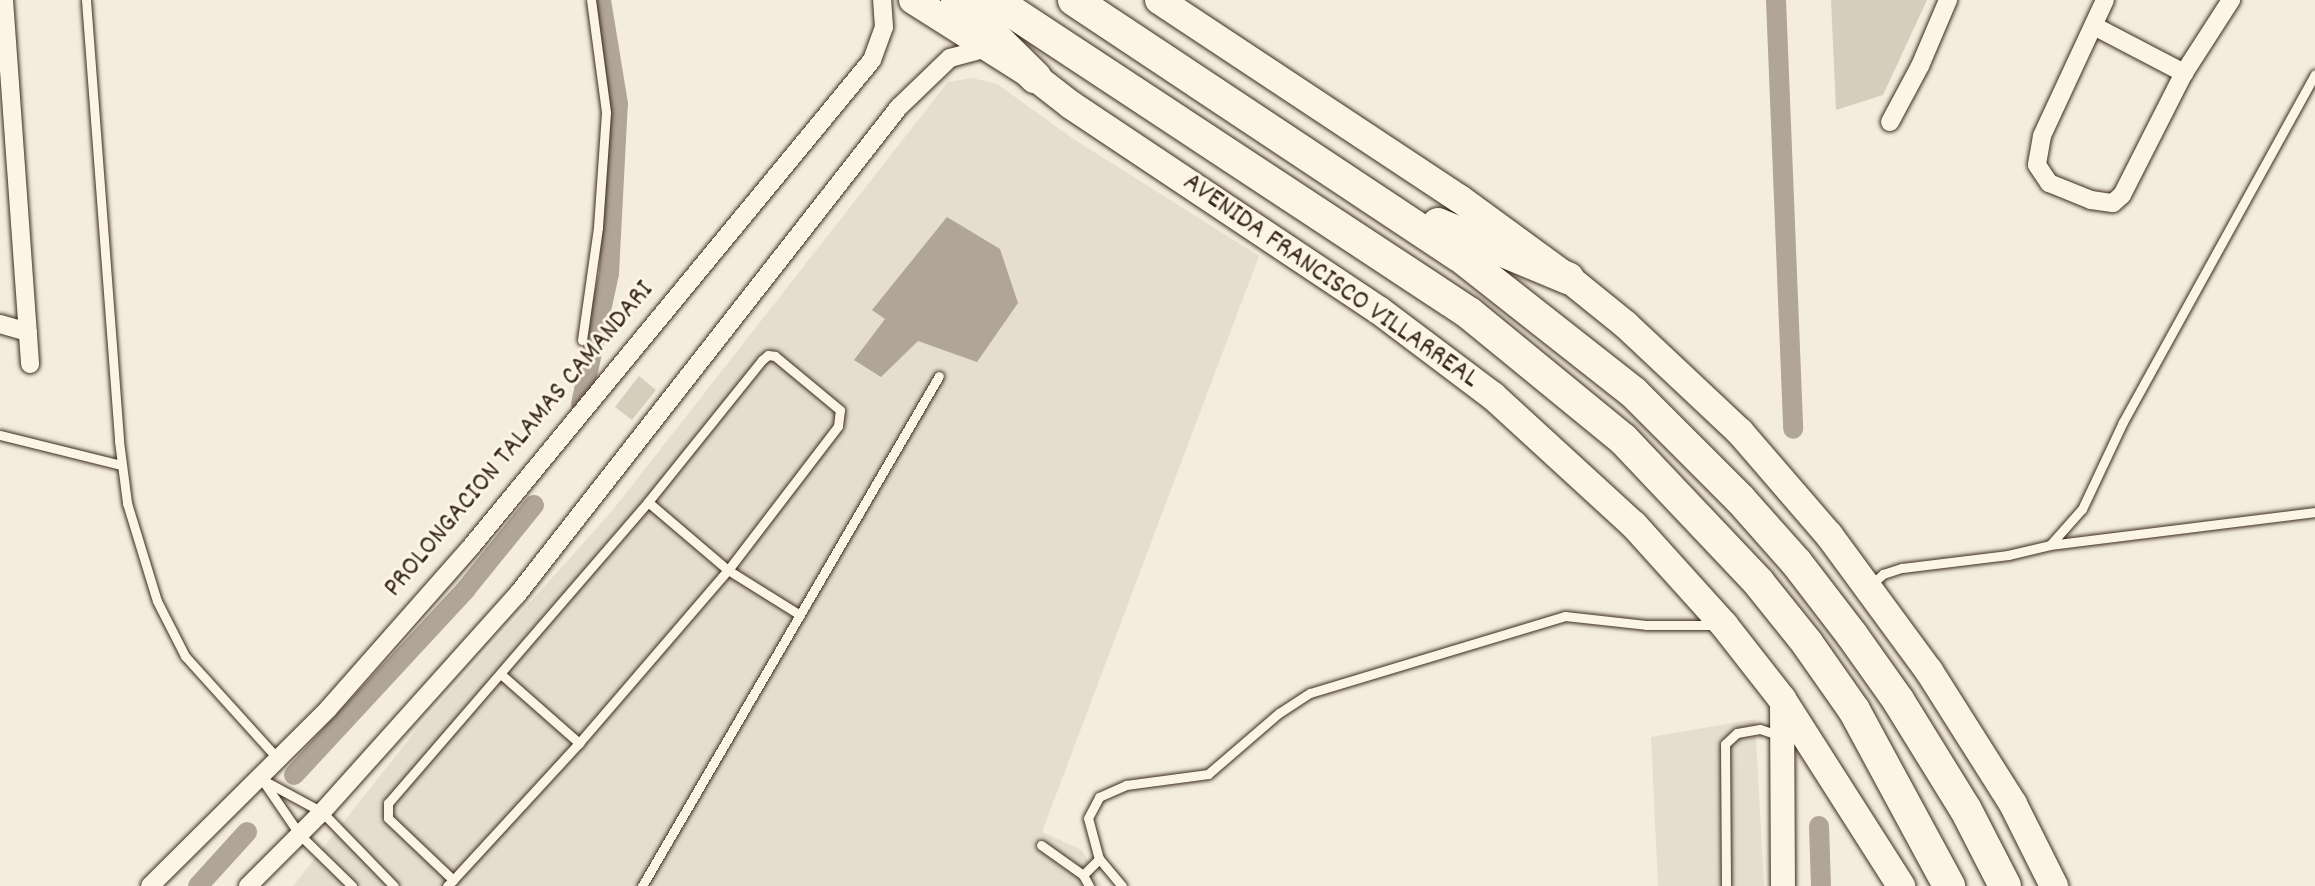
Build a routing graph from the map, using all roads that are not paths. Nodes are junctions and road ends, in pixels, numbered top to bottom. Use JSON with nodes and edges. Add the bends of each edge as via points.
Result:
{"nodes":[{"id":1,"x":4,"y":0,"type":"edge"},
{"id":2,"x":86,"y":0,"type":"edge"},
{"id":3,"x":591,"y":0,"type":"edge"},
{"id":4,"x":882,"y":0,"type":"edge"},
{"id":5,"x":913,"y":0,"type":"edge"},
{"id":6,"x":957,"y":0,"type":"edge"},
{"id":7,"x":994,"y":0,"type":"edge"},
{"id":8,"x":1074,"y":0,"type":"edge"},
{"id":9,"x":1159,"y":0,"type":"edge"},
{"id":10,"x":1948,"y":0,"type":"edge"},
{"id":11,"x":2105,"y":0,"type":"edge"},
{"id":12,"x":2231,"y":0,"type":"edge"},
{"id":13,"x":2094,"y":26,"type":"junction"},
{"id":14,"x":988,"y":48,"type":"junction"},
{"id":15,"x":2184,"y":73,"type":"junction"},
{"id":16,"x":2315,"y":74,"type":"edge"},
{"id":17,"x":1035,"y":77,"type":"junction"},
{"id":18,"x":1890,"y":122,"type":"dead end"},
{"id":19,"x":1344,"y":181,"type":"junction"},
{"id":20,"x":1568,"y":278,"type":"junction"},
{"id":21,"x":0,"y":324,"type":"edge"},
{"id":22,"x":28,"y":332,"type":"junction"},
{"id":23,"x":582,"y":340,"type":"dead end"},
{"id":24,"x":30,"y":364,"type":"dead end"},
{"id":25,"x":939,"y":376,"type":"dead end"},
{"id":26,"x":0,"y":435,"type":"edge"},
{"id":27,"x":121,"y":465,"type":"junction"},
{"id":28,"x":648,"y":502,"type":"junction"},
{"id":29,"x":2315,"y":512,"type":"edge"},
{"id":30,"x":2050,"y":545,"type":"junction"},
{"id":31,"x":728,"y":570,"type":"junction"},
{"id":32,"x":1870,"y":586,"type":"junction"},
{"id":33,"x":800,"y":615,"type":"junction"},
{"id":34,"x":1724,"y":625,"type":"junction"},
{"id":35,"x":502,"y":675,"type":"junction"},
{"id":36,"x":1782,"y":699,"type":"junction"},
{"id":37,"x":1780,"y":736,"type":"junction"},
{"id":38,"x":579,"y":743,"type":"junction"},
{"id":39,"x":279,"y":760,"type":"junction"},
{"id":40,"x":261,"y":779,"type":"junction"},
{"id":41,"x":322,"y":812,"type":"junction"},
{"id":42,"x":300,"y":835,"type":"junction"},
{"id":43,"x":1041,"y":845,"type":"dead end"},
{"id":44,"x":1099,"y":859,"type":"junction"},
{"id":45,"x":1083,"y":875,"type":"junction"},
{"id":46,"x":450,"y":883,"type":"edge"},
{"id":47,"x":250,"y":885,"type":"edge"},
{"id":48,"x":150,"y":886,"type":"edge"},
{"id":49,"x":352,"y":886,"type":"edge"},
{"id":50,"x":394,"y":886,"type":"edge"},
{"id":51,"x":642,"y":886,"type":"edge"},
{"id":52,"x":1089,"y":886,"type":"edge"},
{"id":53,"x":1122,"y":886,"type":"edge"},
{"id":54,"x":1726,"y":886,"type":"edge"},
{"id":55,"x":1783,"y":886,"type":"edge"},
{"id":56,"x":1901,"y":886,"type":"edge"},
{"id":57,"x":1949,"y":886,"type":"edge"},
{"id":58,"x":2005,"y":886,"type":"edge"},
{"id":59,"x":2054,"y":886,"type":"edge"}],
"edges":[{"from":1,"to":22,"type":"street"},
{"from":2,"to":27,"type":"lane"},
{"from":3,"to":23,"type":"lane","via":[[606,112],[598,227]]},
{"from":4,"to":39,"type":"street","name":"PROLONGACION TALAMAS CAMANDARI","via":[[884,27],[872,60],[470,548]]},
{"from":5,"to":14,"type":"main road","name":"AVENIDA FRANCISCO VILLARREAL"},
{"from":6,"to":17,"type":"highway"},
{"from":7,"to":57,"type":"highway","name":"AVENIDA FRANCISCO VILLARREAL","via":[[1469,313],[1623,439],[1740,562],[1807,643],[1854,710]]},
{"from":8,"to":19,"type":"highway"},
{"from":9,"to":20,"type":"main road","via":[[1460,199]]},
{"from":10,"to":18,"type":"street"},
{"from":11,"to":13,"type":"street"},
{"from":12,"to":15,"type":"street"},
{"from":13,"to":15,"type":"street"},
{"from":13,"to":15,"type":"street","via":[[2037,153],[2037,165],[2049,183],[2113,203],[2122,195]]},
{"from":14,"to":17,"type":"main road","name":"AVENIDA FRANCISCO VILLARREAL"},
{"from":14,"to":41,"type":"street","via":[[950,58],[899,107],[517,595]]},
{"from":16,"to":30,"type":"lane","via":[[2123,422],[2082,509]]},
{"from":17,"to":34,"type":"main road","name":"AVENIDA FRANCISCO VILLARREAL","via":[[1380,311],[1493,396],[1634,525]]},
{"from":19,"to":20,"type":"highway"},
{"from":19,"to":58,"type":"highway","via":[[1460,256],[1584,352],[1634,393],[1740,499],[1796,562],[1898,700],[1966,810]]},
{"from":20,"to":32,"type":"main road","via":[[1740,432]]},
{"from":21,"to":22,"type":"street"},
{"from":22,"to":24,"type":"street"},
{"from":25,"to":33,"type":"lane"},
{"from":26,"to":27,"type":"lane"},
{"from":27,"to":39,"type":"lane","via":[[157,601],[185,656]]},
{"from":28,"to":31,"type":"lane"},
{"from":28,"to":31,"type":"lane","via":[[768,355],[795,371],[840,410],[838,426]]},
{"from":28,"to":35,"type":"lane"},
{"from":29,"to":30,"type":"lane"},
{"from":30,"to":32,"type":"lane","via":[[1902,568],[1883,574]]},
{"from":31,"to":33,"type":"lane"},
{"from":31,"to":38,"type":"lane"},
{"from":32,"to":59,"type":"main road","via":[[1983,754]]},
{"from":33,"to":51,"type":"lane"},
{"from":34,"to":36,"type":"main road","name":"AVENIDA FRANCISCO VILLARREAL"},
{"from":34,"to":44,"type":"lane","via":[[1646,625],[1565,616],[1310,693],[1208,774],[1126,785],[1099,797],[1088,818]]},
{"from":35,"to":38,"type":"lane"},
{"from":35,"to":46,"type":"lane","via":[[388,803],[388,818]]},
{"from":36,"to":37,"type":"street"},
{"from":36,"to":56,"type":"main road","name":"AVENIDA FRANCISCO VILLARREAL"},
{"from":37,"to":54,"type":"lane","via":[[1760,729],[1737,733],[1725,744]]},
{"from":37,"to":55,"type":"street"},
{"from":38,"to":46,"type":"lane"},
{"from":39,"to":40,"type":"street","name":"PROLONGACION TALAMAS CAMANDARI"},
{"from":40,"to":41,"type":"lane"},
{"from":40,"to":42,"type":"lane"},
{"from":40,"to":48,"type":"street","name":"PROLONGACION TALAMAS CAMANDARI"},
{"from":41,"to":42,"type":"street"},
{"from":41,"to":50,"type":"lane"},
{"from":42,"to":47,"type":"street"},
{"from":42,"to":49,"type":"lane"},
{"from":43,"to":45,"type":"lane"},
{"from":44,"to":45,"type":"lane"},
{"from":44,"to":53,"type":"lane"},
{"from":45,"to":52,"type":"lane"}]}
